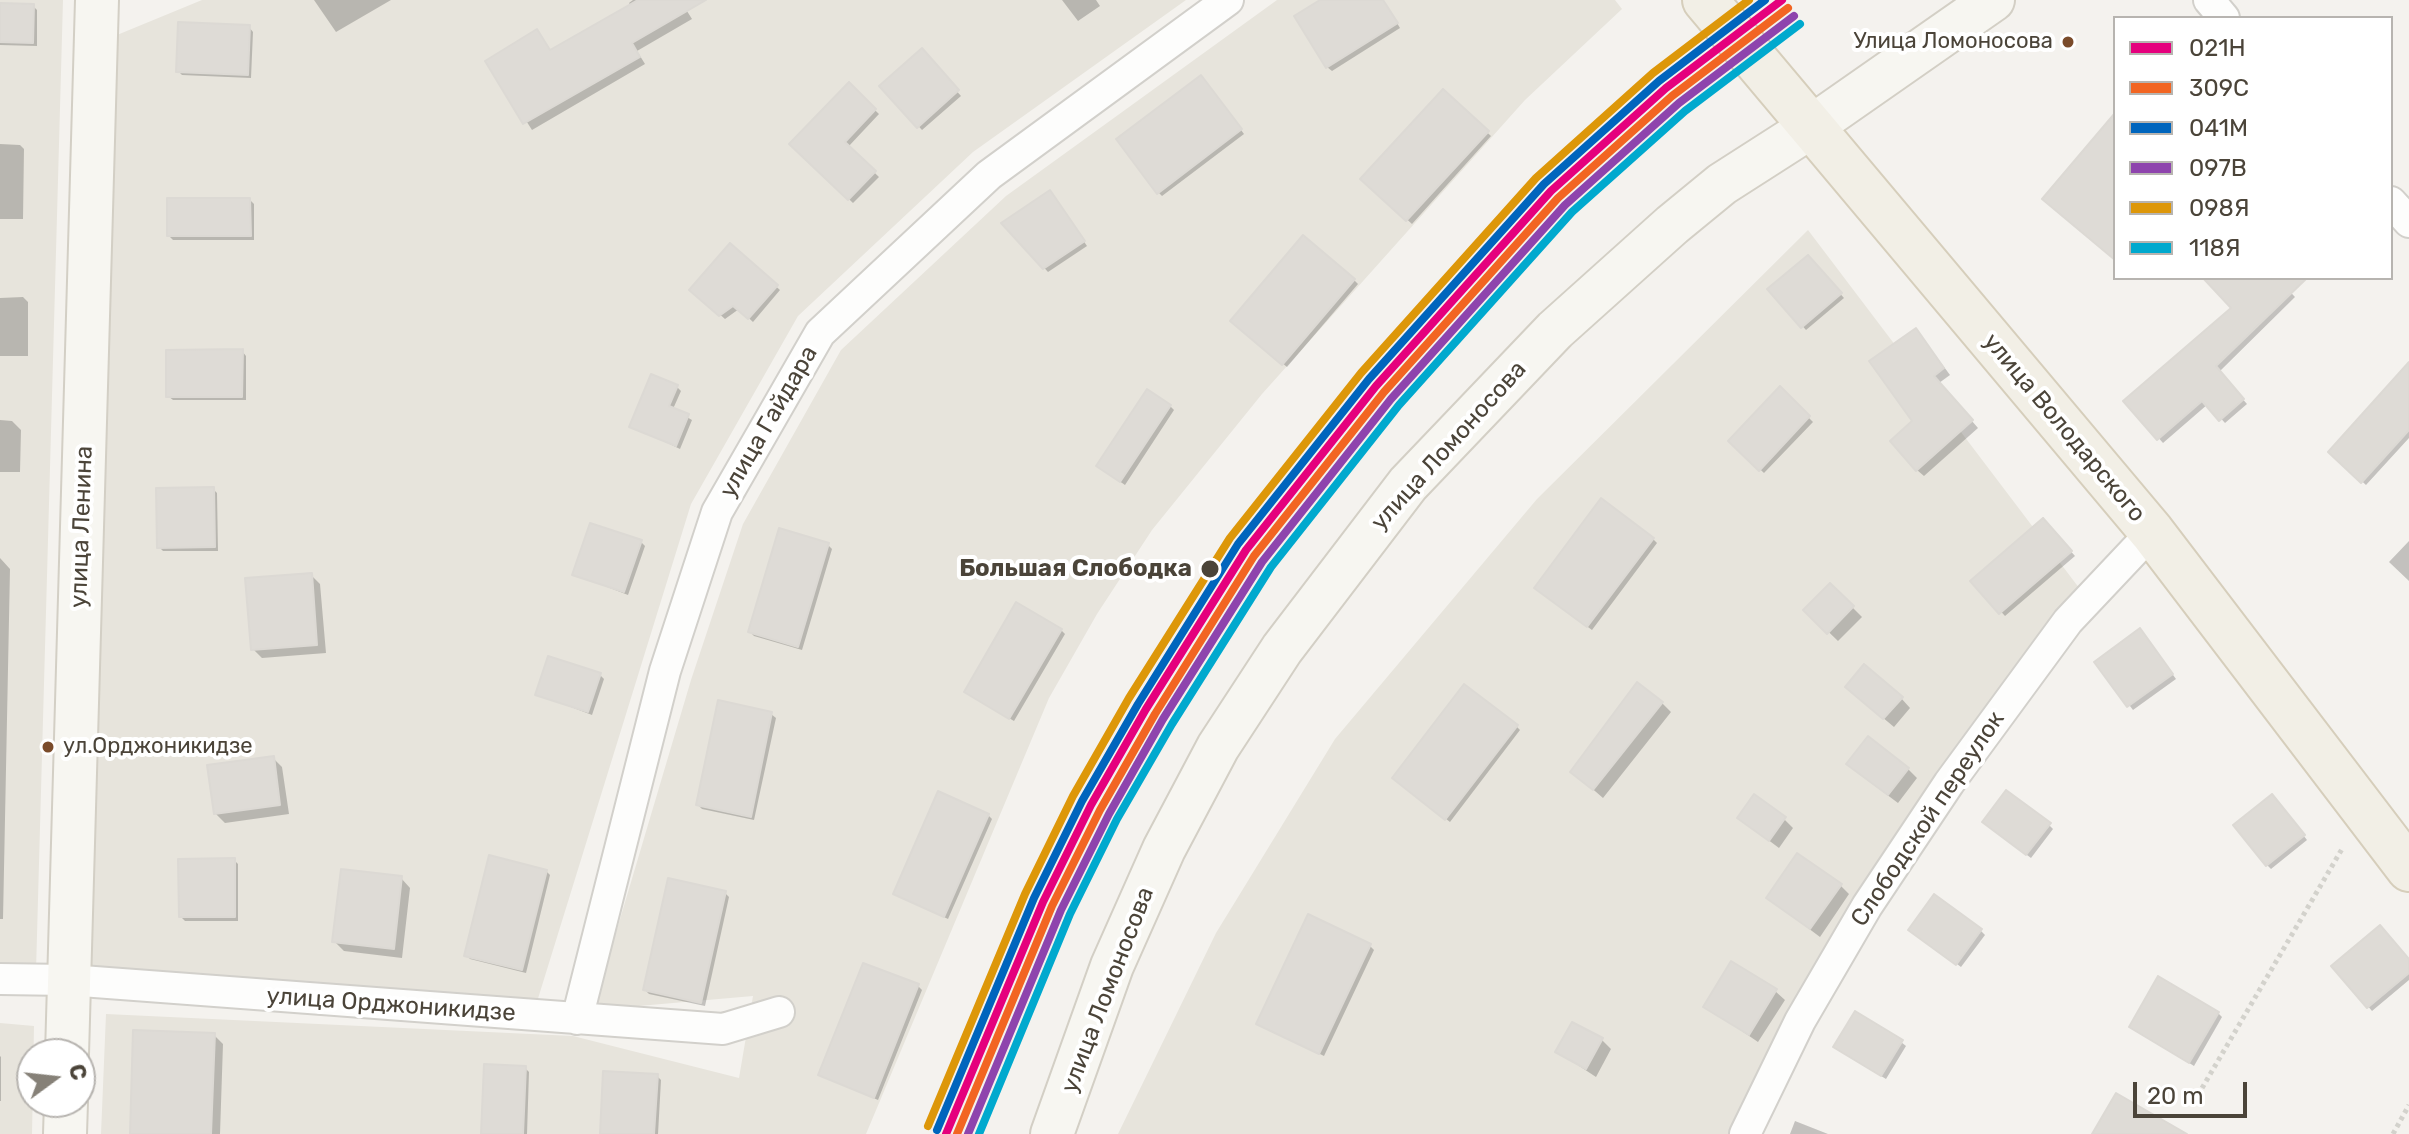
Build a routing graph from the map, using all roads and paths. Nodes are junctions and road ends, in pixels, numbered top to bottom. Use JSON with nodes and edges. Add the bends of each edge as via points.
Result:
{"nodes":[{"id":1,"x":97,"y":0,"type":"edge"},
{"id":2,"x":1228,"y":0,"type":"edge"},
{"id":3,"x":1705,"y":0,"type":"edge"},
{"id":4,"x":1993,"y":0,"type":"edge"},
{"id":5,"x":2209,"y":0,"type":"edge"},
{"id":6,"x":2222,"y":16,"type":"edge"},
{"id":7,"x":1811,"y":127,"type":"junction"},
{"id":8,"x":2393,"y":204,"type":"edge"},
{"id":9,"x":2409,"y":222,"type":"edge"},
{"id":10,"x":2152,"y":532,"type":"junction"},
{"id":11,"x":2364,"y":811,"type":"junction"},
{"id":12,"x":2409,"y":869,"type":"edge"},
{"id":13,"x":0,"y":979,"type":"edge"},
{"id":14,"x":68,"y":980,"type":"junction"},
{"id":15,"x":779,"y":1012,"type":"dead end"},
{"id":16,"x":577,"y":1019,"type":"junction"},
{"id":17,"x":67,"y":1038,"type":"edge"},
{"id":18,"x":2198,"y":1095,"type":"dead end"},
{"id":19,"x":2409,"y":1105,"type":"edge"},
{"id":20,"x":1052,"y":1134,"type":"edge"},
{"id":21,"x":1745,"y":1134,"type":"edge"},
{"id":22,"x":2393,"y":1134,"type":"edge"}],
"edges":[{"from":1,"to":14,"type":"main road","name":"улица Ленина"},
{"from":2,"to":16,"type":"street","name":"улица Гайдара","via":[[989,175],[820,333],[717,512],[665,671]]},
{"from":3,"to":7,"type":"main road","name":"улица Володарского"},
{"from":4,"to":7,"type":"main road","name":"улица Ломоносова"},
{"from":5,"to":6,"type":"street"},
{"from":7,"to":10,"type":"main road","name":"улица Володарского"},
{"from":7,"to":20,"type":"main road","name":"улица Ломоносова","via":[[1722,184],[1555,330],[1408,484],[1351,556],[1218,747],[1164,849],[1112,966]]},
{"from":8,"to":9,"type":"street"},
{"from":10,"to":11,"type":"main road","name":"улица Володарского"},
{"from":10,"to":21,"type":"street","name":"Слободской переулок","via":[[2068,621],[1941,795],[1867,906],[1800,1021]]},
{"from":11,"to":12,"type":"main road","name":"улица Володарского"},
{"from":11,"to":18,"type":"path"},
{"from":13,"to":14,"type":"street","name":"улица Орджоникидзе"},
{"from":14,"to":16,"type":"street","name":"улица Орджоникидзе"},
{"from":14,"to":17,"type":"main road","name":"улица Ленина"},
{"from":15,"to":16,"type":"street","name":"улица Орджоникидзе","via":[[723,1029]]},
{"from":19,"to":22,"type":"path"}]}
